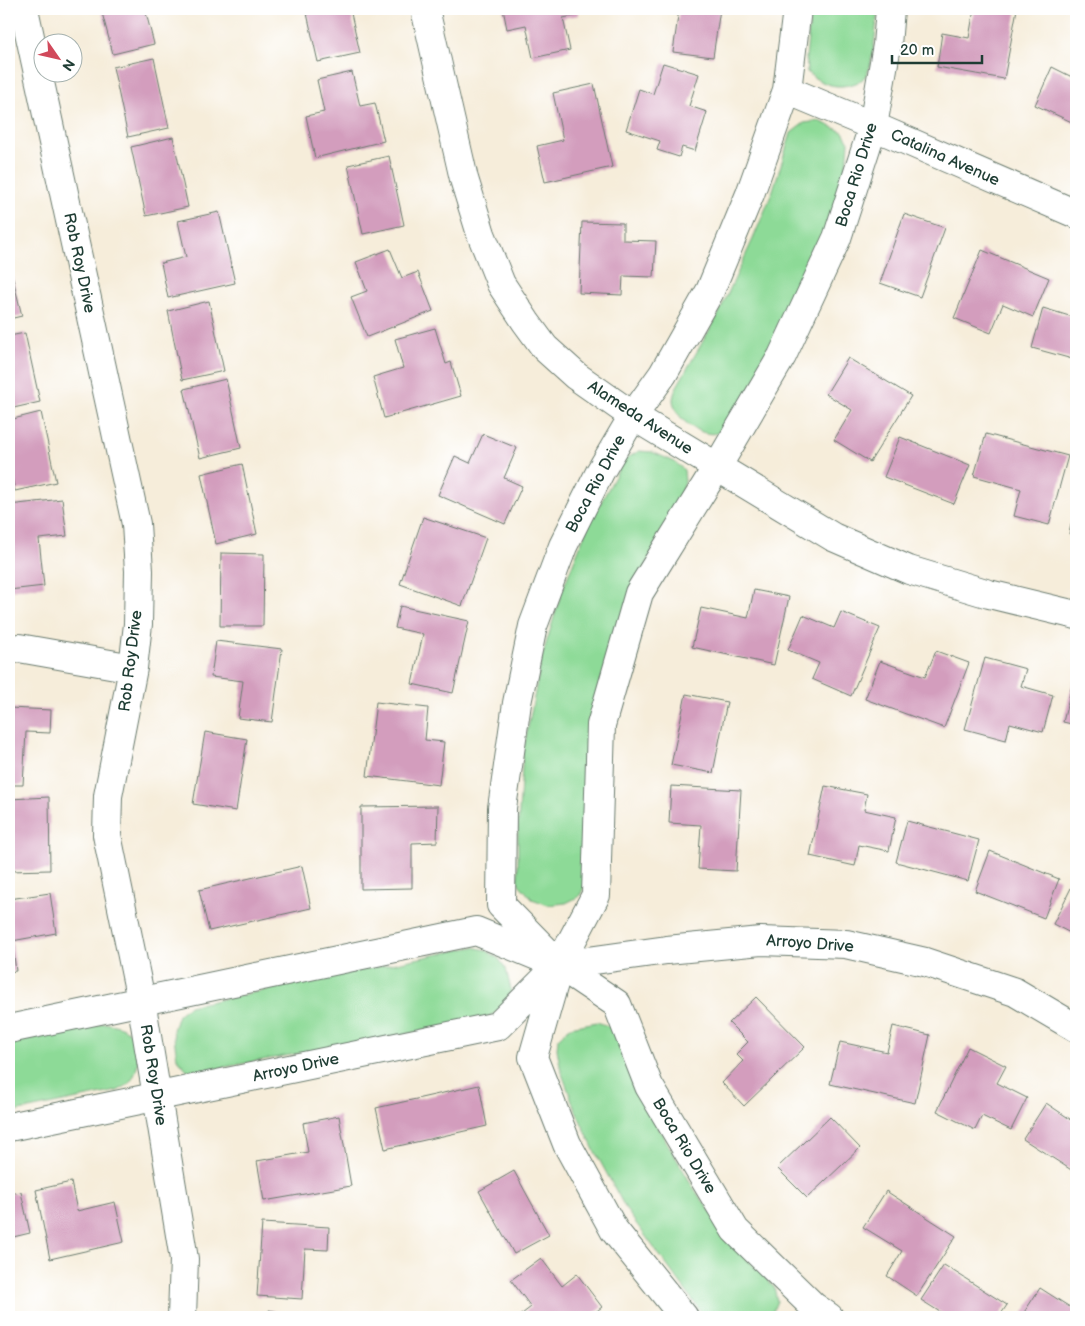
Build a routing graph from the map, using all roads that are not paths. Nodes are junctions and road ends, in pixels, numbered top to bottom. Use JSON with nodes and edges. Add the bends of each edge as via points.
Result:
{"nodes":[{"id":1,"x":24,"y":9,"type":"edge"},
{"id":2,"x":424,"y":9,"type":"edge"},
{"id":3,"x":797,"y":9,"type":"edge"},
{"id":4,"x":890,"y":9,"type":"edge"},
{"id":5,"x":786,"y":90,"type":"junction"},
{"id":6,"x":874,"y":126,"type":"junction"},
{"id":7,"x":1076,"y":214,"type":"edge"},
{"id":8,"x":633,"y":416,"type":"junction"},
{"id":9,"x":717,"y":468,"type":"junction"},
{"id":10,"x":1076,"y":614,"type":"edge"},
{"id":11,"x":9,"y":650,"type":"edge"},
{"id":12,"x":133,"y":668,"type":"junction"},
{"id":13,"x":559,"y":965,"type":"junction"},
{"id":14,"x":141,"y":1000,"type":"junction"},
{"id":15,"x":9,"y":1028,"type":"edge"},
{"id":16,"x":1076,"y":1028,"type":"edge"},
{"id":17,"x":157,"y":1097,"type":"junction"},
{"id":18,"x":9,"y":1127,"type":"edge"},
{"id":19,"x":814,"y":1313,"type":"edge"},
{"id":20,"x":182,"y":1317,"type":"edge"},
{"id":21,"x":684,"y":1317,"type":"edge"}],
"edges":[{"from":1,"to":12,"type":"street","name":"Rob Roy Drive","via":[[136,524],[138,624]]},
{"from":2,"to":8,"type":"street","name":"Alameda Avenue","via":[[464,179],[501,284],[545,348],[576,376]]},
{"from":3,"to":5,"type":"street","name":"Boca Rio Drive"},
{"from":4,"to":6,"type":"street","name":"Boca Rio Drive"},
{"from":5,"to":6,"type":"street","name":"Catalina Avenue"},
{"from":5,"to":8,"type":"street","name":"Boca Rio Drive","via":[[750,194],[710,291],[663,374]]},
{"from":6,"to":7,"type":"street","name":"Catalina Avenue"},
{"from":6,"to":9,"type":"street","name":"Boca Rio Drive","via":[[837,238],[782,356]]},
{"from":8,"to":9,"type":"street","name":"Alameda Avenue"},
{"from":8,"to":13,"type":"street","name":"Boca Rio Drive","via":[[600,472],[563,546],[533,626],[517,704],[502,808],[501,905]]},
{"from":9,"to":10,"type":"street","name":"Alameda Avenue","via":[[834,537],[909,570],[989,594]]},
{"from":9,"to":13,"type":"street","name":"Boca Rio Drive","via":[[639,593],[601,725],[596,895]]},
{"from":11,"to":12,"type":"street","via":[[19,648]]},
{"from":12,"to":14,"type":"street","name":"Rob Roy Drive","via":[[108,796],[107,835]]},
{"from":13,"to":14,"type":"street","via":[[476,931]]},
{"from":13,"to":16,"type":"street","name":"Arroyo Drive","via":[[761,940],[846,944],[925,962],[1015,992]]},
{"from":13,"to":17,"type":"street","name":"Arroyo Drive","via":[[498,1026]]},
{"from":13,"to":19,"type":"street","name":"Boca Rio Drive","via":[[616,1004],[649,1086],[735,1230]]},
{"from":13,"to":21,"type":"street","name":"Boca Rio Drive","via":[[534,1057],[568,1144],[614,1230]]},
{"from":14,"to":15,"type":"street"},
{"from":14,"to":17,"type":"street","name":"Rob Roy Drive"},
{"from":17,"to":18,"type":"street","name":"Arroyo Drive"},
{"from":17,"to":20,"type":"street","name":"Rob Roy Drive","via":[[184,1259]]}]}
